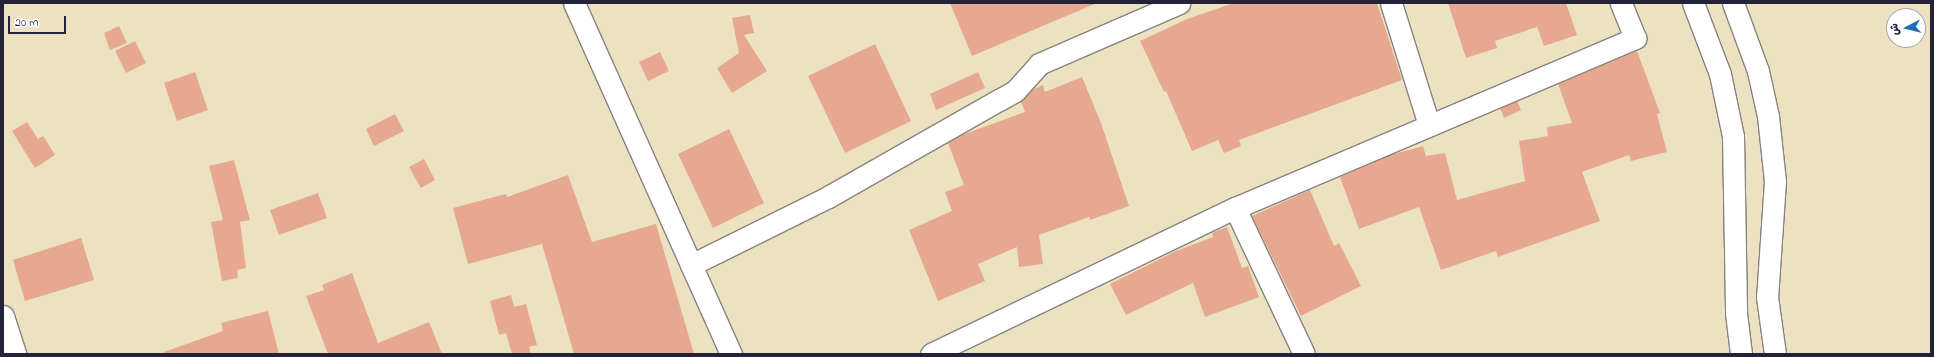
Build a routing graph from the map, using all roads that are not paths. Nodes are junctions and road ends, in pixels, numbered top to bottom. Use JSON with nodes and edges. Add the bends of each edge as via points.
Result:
{"nodes":[{"id":1,"x":574,"y":3,"type":"edge"},
{"id":2,"x":1179,"y":3,"type":"edge"},
{"id":3,"x":1391,"y":3,"type":"edge"},
{"id":4,"x":1621,"y":3,"type":"edge"},
{"id":5,"x":1694,"y":3,"type":"edge"},
{"id":6,"x":1733,"y":3,"type":"edge"},
{"id":7,"x":1429,"y":125,"type":"junction"},
{"id":8,"x":1235,"y":208,"type":"junction"},
{"id":9,"x":691,"y":265,"type":"junction"},
{"id":10,"x":3,"y":316,"type":"edge"},
{"id":11,"x":15,"y":354,"type":"edge"},
{"id":12,"x":731,"y":354,"type":"edge"},
{"id":13,"x":931,"y":354,"type":"edge"},
{"id":14,"x":1304,"y":354,"type":"edge"},
{"id":15,"x":1741,"y":354,"type":"edge"},
{"id":16,"x":1775,"y":354,"type":"edge"}],
"edges":[{"from":1,"to":9,"type":"street"},
{"from":2,"to":9,"type":"street","via":[[1039,64],[1015,91],[828,197]]},
{"from":3,"to":7,"type":"street"},
{"from":4,"to":7,"type":"street","via":[[1635,38]]},
{"from":5,"to":15,"type":"street","via":[[1720,74],[1733,136],[1736,313]]},
{"from":6,"to":16,"type":"street","via":[[1758,72],[1768,116],[1775,181],[1767,298]]},
{"from":7,"to":8,"type":"street"},
{"from":8,"to":13,"type":"street"},
{"from":8,"to":14,"type":"street"},
{"from":9,"to":12,"type":"street"},
{"from":10,"to":11,"type":"street"}]}
